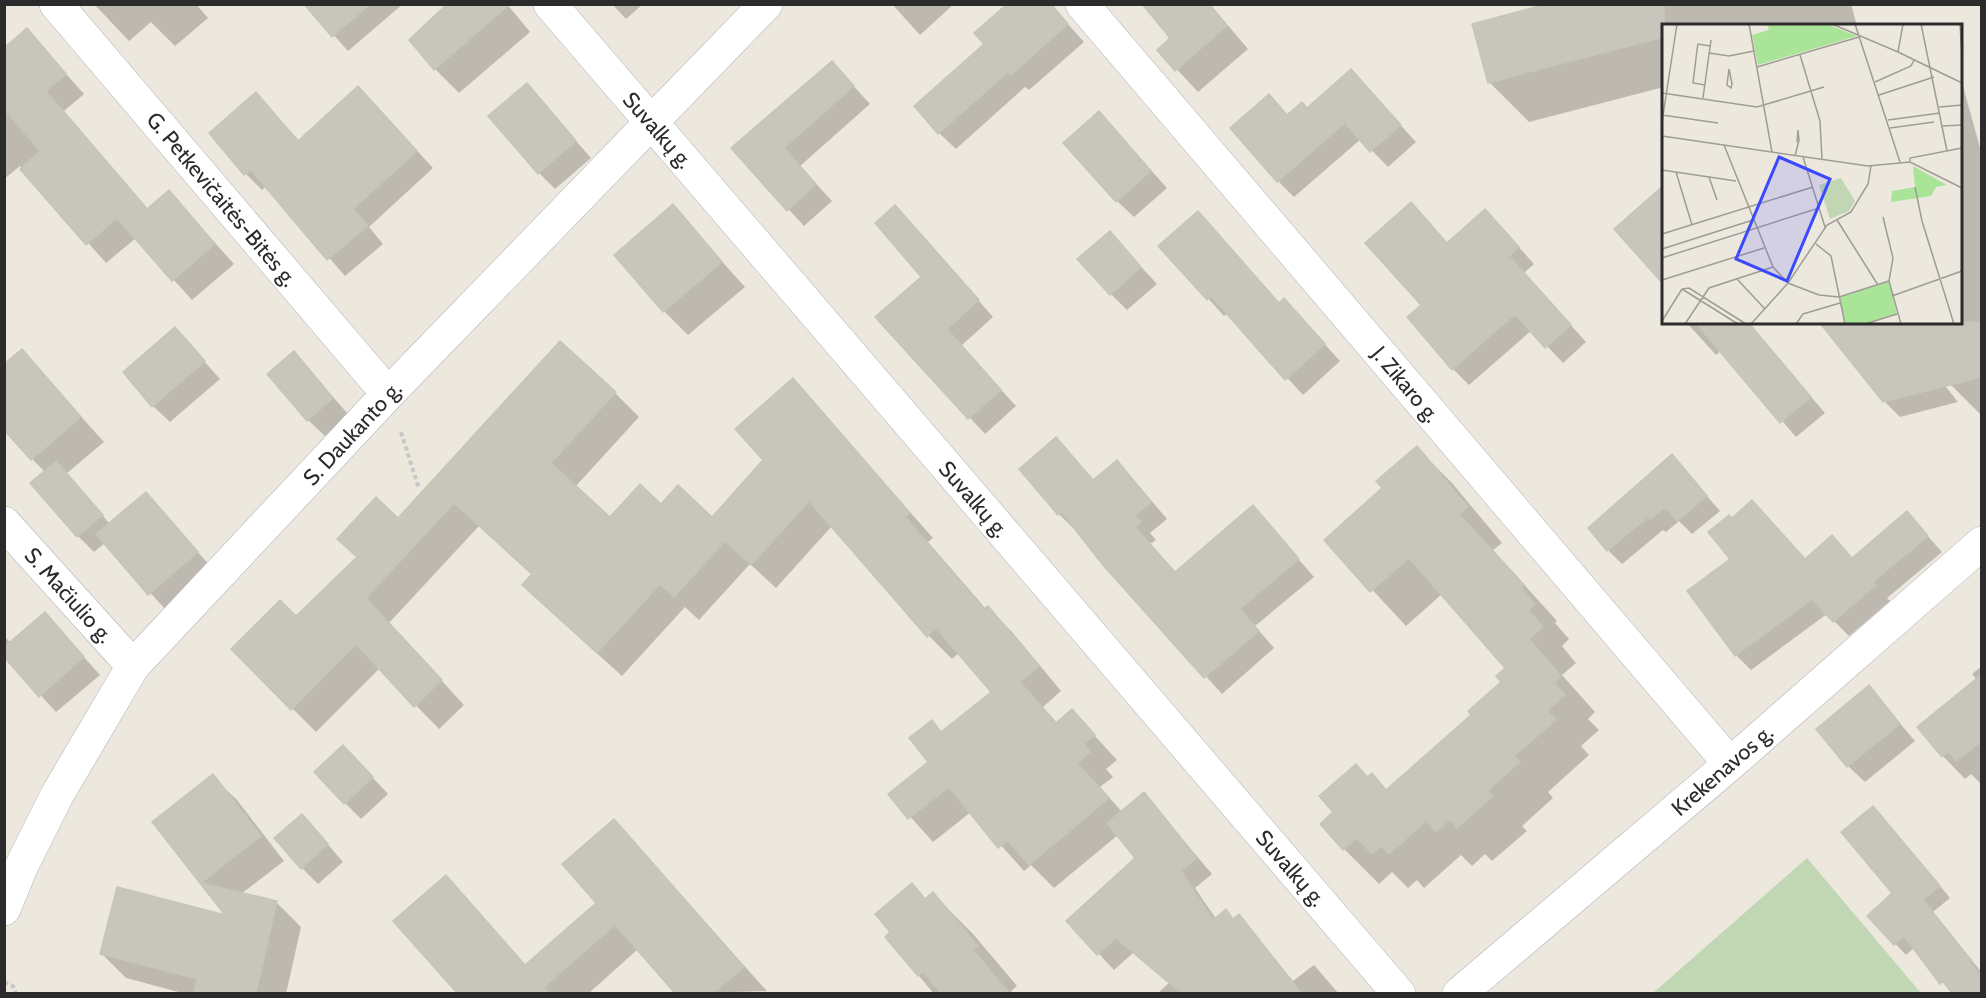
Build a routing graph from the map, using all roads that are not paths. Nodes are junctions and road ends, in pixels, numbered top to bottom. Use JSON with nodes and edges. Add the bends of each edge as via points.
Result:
{"nodes":[{"id":1,"x":56,"y":4,"type":"edge"},
{"id":2,"x":550,"y":4,"type":"edge"},
{"id":3,"x":1082,"y":4,"type":"edge"},
{"id":4,"x":755,"y":8,"type":"edge"},
{"id":5,"x":651,"y":122,"type":"junction"},
{"id":6,"x":388,"y":394,"type":"junction"},
{"id":7,"x":4,"y":523,"type":"edge"},
{"id":8,"x":1982,"y":543,"type":"edge"},
{"id":9,"x":133,"y":666,"type":"junction"},
{"id":10,"x":1730,"y":764,"type":"junction"},
{"id":11,"x":4,"y":909,"type":"edge"},
{"id":12,"x":1399,"y":993,"type":"edge"},
{"id":13,"x":1459,"y":993,"type":"edge"}],
"edges":[{"from":1,"to":6,"type":"street","name":"G. Petkevičaitės-Bitės g."},
{"from":2,"to":5,"type":"street","name":"Suvalkų g."},
{"from":3,"to":10,"type":"street","name":"J. Zikaro g."},
{"from":4,"to":5,"type":"street","name":"S. Daukanto g."},
{"from":5,"to":6,"type":"street","name":"S. Daukanto g."},
{"from":5,"to":12,"type":"street","name":"Suvalkų g."},
{"from":6,"to":9,"type":"street","name":"S. Daukanto g."},
{"from":7,"to":9,"type":"street","name":"S. Mačiulio g."},
{"from":8,"to":10,"type":"street","name":"Krekenavos g."},
{"from":9,"to":11,"type":"street","name":"S. Daukanto g.","via":[[57,795]]},
{"from":10,"to":13,"type":"street","name":"Krekenavos g."}]}
